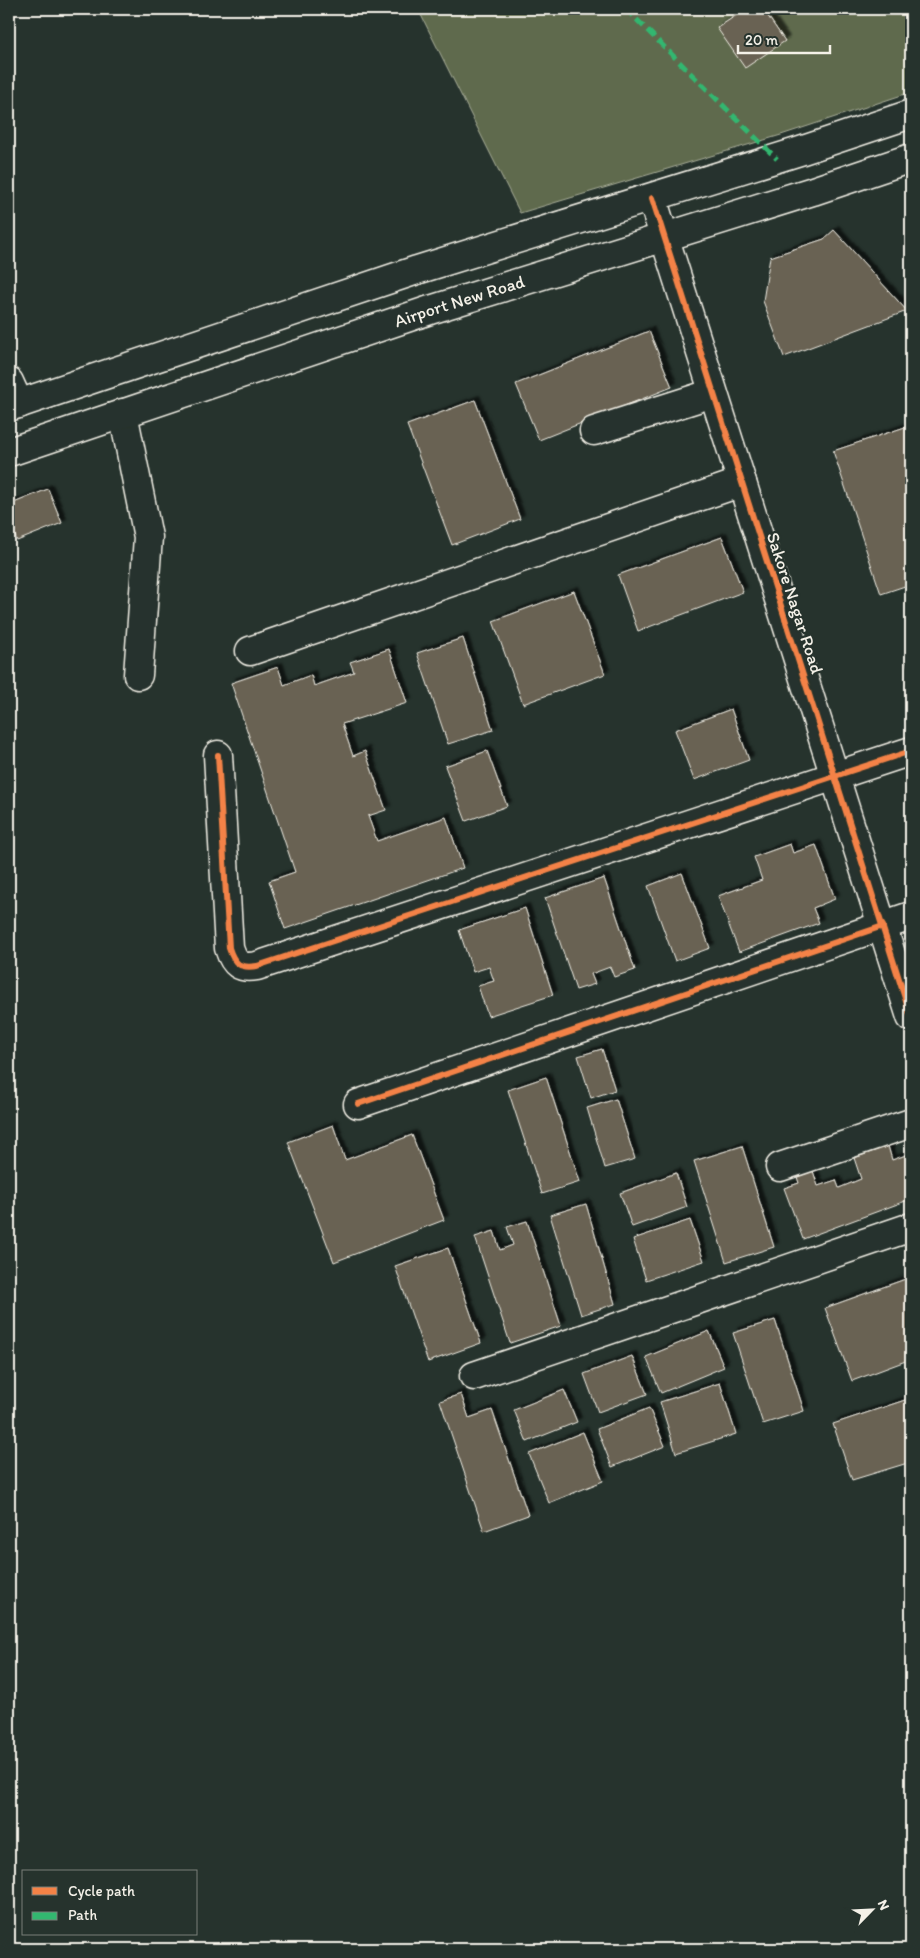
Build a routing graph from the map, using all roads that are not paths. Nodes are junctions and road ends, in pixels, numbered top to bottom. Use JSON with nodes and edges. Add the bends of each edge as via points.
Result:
{"nodes":[{"id":1,"x":911,"y":114,"type":"edge"},
{"id":2,"x":911,"y":158,"type":"edge"},
{"id":3,"x":652,"y":198,"type":"junction"},
{"id":4,"x":665,"y":238,"type":"junction"},
{"id":5,"x":713,"y":393,"type":"junction"},
{"id":6,"x":12,"y":398,"type":"edge"},
{"id":7,"x":123,"y":413,"type":"junction"},
{"id":8,"x":594,"y":431,"type":"dead end"},
{"id":9,"x":9,"y":452,"type":"edge"},
{"id":10,"x":742,"y":482,"type":"junction"},
{"id":11,"x":250,"y":651,"type":"dead end"},
{"id":12,"x":138,"y":675,"type":"dead end"},
{"id":13,"x":911,"y":752,"type":"edge"},
{"id":14,"x":218,"y":755,"type":"dead end"},
{"id":15,"x":834,"y":776,"type":"junction"},
{"id":16,"x":911,"y":916,"type":"edge"},
{"id":17,"x":883,"y":926,"type":"junction"},
{"id":18,"x":911,"y":1016,"type":"edge"},
{"id":19,"x":358,"y":1104,"type":"dead end"},
{"id":20,"x":911,"y":1123,"type":"edge"},
{"id":21,"x":780,"y":1167,"type":"dead end"},
{"id":22,"x":911,"y":1227,"type":"edge"},
{"id":23,"x":474,"y":1376,"type":"dead end"}],
"edges":[{"from":1,"to":3,"type":"street"},
{"from":2,"to":4,"type":"street","name":"Airport New Road"},
{"from":3,"to":4,"type":"street","name":"Sakore Nagar Road"},
{"from":3,"to":6,"type":"street"},
{"from":4,"to":5,"type":"street","name":"Sakore Nagar Road"},
{"from":4,"to":7,"type":"street","name":"Airport New Road","via":[[430,310]]},
{"from":5,"to":8,"type":"street"},
{"from":5,"to":10,"type":"street","name":"Sakore Nagar Road"},
{"from":7,"to":9,"type":"street","name":"Airport New Road"},
{"from":7,"to":12,"type":"street","via":[[148,537]]},
{"from":10,"to":11,"type":"street"},
{"from":10,"to":15,"type":"street","name":"Sakore Nagar Road"},
{"from":13,"to":15,"type":"street"},
{"from":14,"to":15,"type":"street","via":[[229,948],[237,965],[246,968]]},
{"from":15,"to":17,"type":"street","name":"Sakore Nagar Road"},
{"from":16,"to":17,"type":"street"},
{"from":17,"to":18,"type":"street","name":"Sakore Nagar Road"},
{"from":17,"to":19,"type":"street"},
{"from":20,"to":21,"type":"street"},
{"from":22,"to":23,"type":"street"}]}
